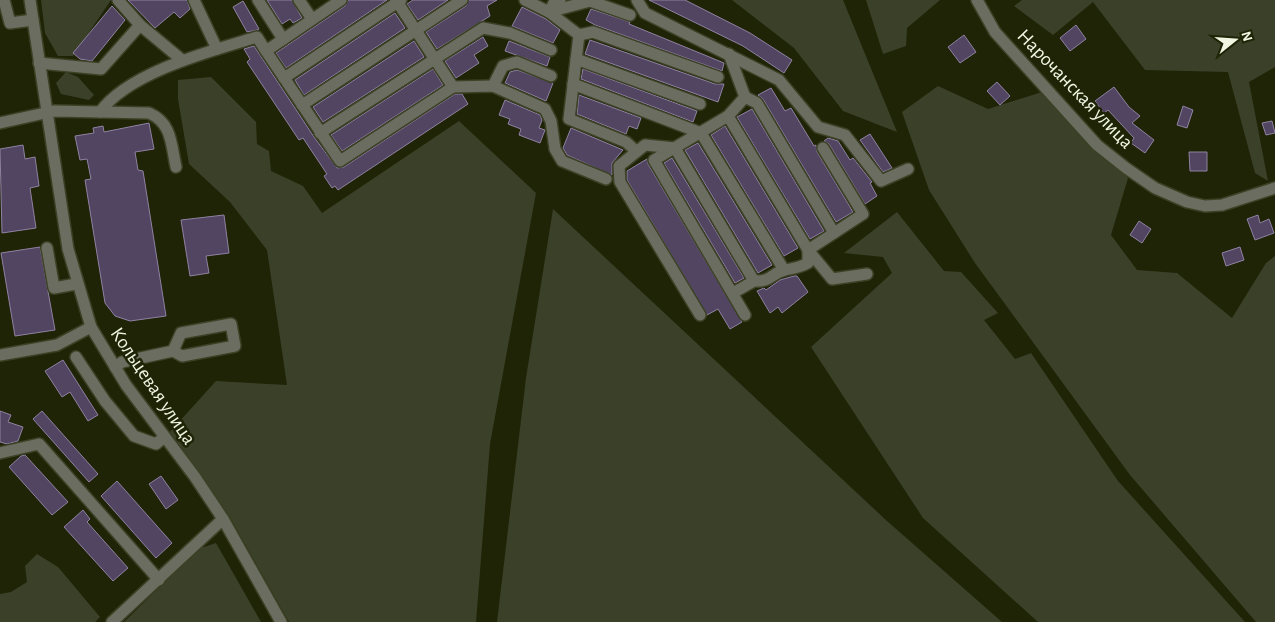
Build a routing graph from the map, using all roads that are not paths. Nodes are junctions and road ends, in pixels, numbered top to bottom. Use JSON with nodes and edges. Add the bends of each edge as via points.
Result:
{"nodes":[{"id":1,"x":4,"y":0,"type":"edge"},
{"id":2,"x":30,"y":0,"type":"edge"},
{"id":3,"x":118,"y":0,"type":"edge"},
{"id":4,"x":194,"y":0,"type":"edge"},
{"id":5,"x":258,"y":0,"type":"edge"},
{"id":6,"x":299,"y":0,"type":"edge"},
{"id":7,"x":341,"y":0,"type":"edge"},
{"id":8,"x":462,"y":0,"type":"edge"},
{"id":9,"x":525,"y":0,"type":"edge"},
{"id":10,"x":560,"y":0,"type":"edge"},
{"id":11,"x":637,"y":0,"type":"edge"},
{"id":12,"x":977,"y":0,"type":"edge"},
{"id":13,"x":398,"y":1,"type":"edge"},
{"id":14,"x":549,"y":12,"type":"junction"},
{"id":15,"x":630,"y":16,"type":"dead end"},
{"id":16,"x":312,"y":19,"type":"junction"},
{"id":17,"x":33,"y":20,"type":"junction"},
{"id":18,"x":140,"y":25,"type":"junction"},
{"id":19,"x":416,"y":30,"type":"junction"},
{"id":20,"x":579,"y":35,"type":"junction"},
{"id":21,"x":283,"y":39,"type":"junction"},
{"id":22,"x":217,"y":49,"type":"junction"},
{"id":23,"x":551,"y":50,"type":"dead end"},
{"id":24,"x":266,"y":51,"type":"junction"},
{"id":25,"x":729,"y":54,"type":"junction"},
{"id":26,"x":434,"y":59,"type":"junction"},
{"id":27,"x":576,"y":59,"type":"junction"},
{"id":28,"x":182,"y":60,"type":"junction"},
{"id":29,"x":39,"y":63,"type":"junction"},
{"id":30,"x":551,"y":76,"type":"dead end"},
{"id":31,"x":718,"y":77,"type":"dead end"},
{"id":32,"x":284,"y":78,"type":"junction"},
{"id":33,"x":573,"y":84,"type":"junction"},
{"id":34,"x":493,"y":86,"type":"junction"},
{"id":35,"x":453,"y":87,"type":"junction"},
{"id":36,"x":745,"y":97,"type":"junction"},
{"id":37,"x":700,"y":104,"type":"dead end"},
{"id":38,"x":302,"y":105,"type":"junction"},
{"id":39,"x":100,"y":112,"type":"junction"},
{"id":40,"x":46,"y":113,"type":"junction"},
{"id":41,"x":728,"y":116,"type":"junction"},
{"id":42,"x":0,"y":123,"type":"edge"},
{"id":43,"x":320,"y":133,"type":"junction"},
{"id":44,"x":701,"y":133,"type":"junction"},
{"id":45,"x":675,"y":148,"type":"junction"},
{"id":46,"x":823,"y":148,"type":"dead end"},
{"id":47,"x":636,"y":151,"type":"junction"},
{"id":48,"x":176,"y":166,"type":"dead end"},
{"id":49,"x":908,"y":169,"type":"dead end"},
{"id":50,"x":606,"y":179,"type":"dead end"},
{"id":51,"x":1275,"y":188,"type":"edge"},
{"id":52,"x":834,"y":233,"type":"junction"},
{"id":53,"x":47,"y":248,"type":"dead end"},
{"id":54,"x":808,"y":250,"type":"junction"},
{"id":55,"x":784,"y":270,"type":"junction"},
{"id":56,"x":867,"y":274,"type":"dead end"},
{"id":57,"x":754,"y":281,"type":"junction"},
{"id":58,"x":76,"y":284,"type":"junction"},
{"id":59,"x":733,"y":293,"type":"junction"},
{"id":60,"x":700,"y":315,"type":"dead end"},
{"id":61,"x":745,"y":315,"type":"dead end"},
{"id":62,"x":91,"y":327,"type":"junction"},
{"id":63,"x":173,"y":351,"type":"junction"},
{"id":64,"x":0,"y":356,"type":"edge"},
{"id":65,"x":76,"y":357,"type":"dead end"},
{"id":66,"x":114,"y":367,"type":"junction"},
{"id":67,"x":163,"y":438,"type":"junction"},
{"id":68,"x":0,"y":453,"type":"edge"},
{"id":69,"x":223,"y":519,"type":"junction"},
{"id":70,"x":159,"y":580,"type":"junction"},
{"id":71,"x":112,"y":622,"type":"edge"},
{"id":72,"x":281,"y":622,"type":"edge"}],
"edges":[{"from":1,"to":17,"type":"street","via":[[10,23]]},
{"from":2,"to":17,"type":"street","name":"Кольцевая улица"},
{"from":3,"to":18,"type":"street"},
{"from":4,"to":22,"type":"street"},
{"from":5,"to":21,"type":"street"},
{"from":6,"to":16,"type":"street"},
{"from":7,"to":16,"type":"street"},
{"from":8,"to":19,"type":"street"},
{"from":9,"to":14,"type":"street"},
{"from":10,"to":14,"type":"street"},
{"from":11,"to":25,"type":"street","via":[[646,13]]},
{"from":12,"to":51,"type":"street","name":"Нарочанская улица","via":[[996,32],[1097,145],[1154,188],[1186,202],[1205,206],[1222,205]]},
{"from":13,"to":19,"type":"street"},
{"from":13,"to":32,"type":"street"},
{"from":14,"to":15,"type":"street","via":[[590,2]]},
{"from":14,"to":20,"type":"street"},
{"from":16,"to":21,"type":"street"},
{"from":17,"to":29,"type":"street","name":"Кольцевая улица"},
{"from":18,"to":28,"type":"street"},
{"from":18,"to":29,"type":"street","via":[[101,69]]},
{"from":19,"to":26,"type":"street"},
{"from":19,"to":38,"type":"street"},
{"from":20,"to":27,"type":"street"},
{"from":20,"to":31,"type":"street","via":[[593,32]]},
{"from":21,"to":24,"type":"street"},
{"from":22,"to":24,"type":"street","via":[[257,37]]},
{"from":22,"to":28,"type":"street"},
{"from":23,"to":26,"type":"street","via":[[510,33],[483,28]]},
{"from":24,"to":32,"type":"street"},
{"from":25,"to":36,"type":"street"},
{"from":25,"to":49,"type":"street","via":[[779,80],[818,127],[845,135],[880,181]]},
{"from":26,"to":35,"type":"street"},
{"from":26,"to":43,"type":"street"},
{"from":27,"to":33,"type":"street"},
{"from":27,"to":37,"type":"street"},
{"from":28,"to":39,"type":"street","via":[[110,99]]},
{"from":29,"to":40,"type":"street","name":"Кольцевая улица"},
{"from":30,"to":34,"type":"street","via":[[517,62],[503,66]]},
{"from":32,"to":38,"type":"street"},
{"from":33,"to":44,"type":"street"},
{"from":33,"to":47,"type":"street","via":[[569,119],[626,142]]},
{"from":34,"to":35,"type":"street"},
{"from":34,"to":50,"type":"street","via":[[545,109],[562,162]]},
{"from":35,"to":43,"type":"street","via":[[340,161]]},
{"from":36,"to":41,"type":"street"},
{"from":36,"to":52,"type":"street","via":[[757,103]]},
{"from":38,"to":43,"type":"street"},
{"from":39,"to":40,"type":"street"},
{"from":39,"to":48,"type":"street","via":[[149,113],[161,118],[168,131]]},
{"from":40,"to":42,"type":"street"},
{"from":40,"to":58,"type":"street","name":"Кольцевая улица"},
{"from":41,"to":44,"type":"street"},
{"from":41,"to":54,"type":"street"},
{"from":44,"to":45,"type":"street"},
{"from":44,"to":55,"type":"street"},
{"from":45,"to":47,"type":"street","via":[[645,145]]},
{"from":45,"to":57,"type":"street"},
{"from":45,"to":59,"type":"street","via":[[654,160]]},
{"from":46,"to":52,"type":"street","via":[[863,214]]},
{"from":47,"to":60,"type":"street","via":[[619,166],[620,182]]},
{"from":52,"to":54,"type":"street"},
{"from":53,"to":58,"type":"street","via":[[54,288]]},
{"from":54,"to":55,"type":"street","via":[[808,263],[796,270]]},
{"from":54,"to":56,"type":"street","via":[[832,279]]},
{"from":55,"to":57,"type":"street","via":[[766,281]]},
{"from":57,"to":59,"type":"street"},
{"from":58,"to":62,"type":"street","name":"Кольцевая улица"},
{"from":59,"to":61,"type":"street"},
{"from":62,"to":64,"type":"street","via":[[57,345]]},
{"from":62,"to":66,"type":"street","name":"Кольцевая улица"},
{"from":63,"to":63,"type":"street","via":[[181,334],[232,324],[235,346],[182,356]]},
{"from":63,"to":66,"type":"street","via":[[122,362]]},
{"from":65,"to":67,"type":"street","via":[[105,401],[134,436],[156,444]]},
{"from":66,"to":67,"type":"street","name":"Кольцевая улица"},
{"from":67,"to":69,"type":"street","name":"Кольцевая улица"},
{"from":68,"to":70,"type":"street","via":[[39,444]]},
{"from":69,"to":70,"type":"street"},
{"from":69,"to":72,"type":"street","name":"Кольцевая улица"},
{"from":70,"to":71,"type":"street"}]}
